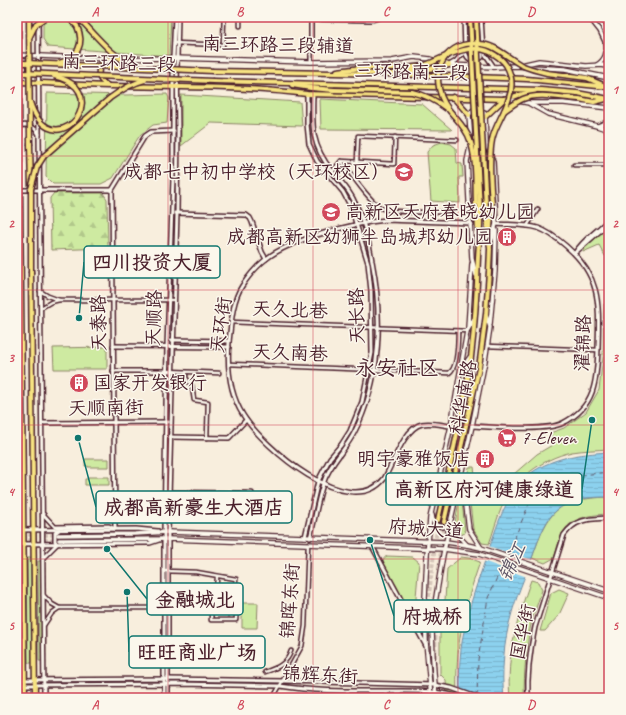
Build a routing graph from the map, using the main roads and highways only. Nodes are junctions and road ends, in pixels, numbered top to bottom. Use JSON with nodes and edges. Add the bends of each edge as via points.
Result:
{"nodes":[{"id":1,"x":18,"y":17,"type":"edge"},
{"id":2,"x":29,"y":17,"type":"edge"},
{"id":3,"x":46,"y":17,"type":"edge"},
{"id":4,"x":66,"y":17,"type":"edge"},
{"id":5,"x":78,"y":17,"type":"edge"},
{"id":6,"x":470,"y":17,"type":"edge"},
{"id":7,"x":476,"y":17,"type":"edge"},
{"id":8,"x":17,"y":36,"type":"edge"},
{"id":9,"x":29,"y":38,"type":"junction"},
{"id":10,"x":608,"y":41,"type":"edge"},
{"id":11,"x":19,"y":42,"type":"junction"},
{"id":12,"x":19,"y":55,"type":"edge"},
{"id":13,"x":108,"y":59,"type":"junction"},
{"id":14,"x":17,"y":63,"type":"edge"},
{"id":15,"x":55,"y":65,"type":"junction"},
{"id":16,"x":449,"y":65,"type":"junction"},
{"id":17,"x":514,"y":66,"type":"junction"},
{"id":18,"x":595,"y":66,"type":"junction"},
{"id":19,"x":141,"y":68,"type":"junction"},
{"id":20,"x":609,"y":69,"type":"edge"},
{"id":21,"x":213,"y":71,"type":"joint"},
{"id":22,"x":325,"y":72,"type":"junction"},
{"id":23,"x":17,"y":73,"type":"edge"},
{"id":24,"x":50,"y":74,"type":"junction"},
{"id":25,"x":391,"y":74,"type":"junction"},
{"id":26,"x":607,"y":77,"type":"edge"},
{"id":27,"x":150,"y":78,"type":"junction"},
{"id":28,"x":212,"y":81,"type":"joint"},
{"id":29,"x":17,"y":82,"type":"edge"},
{"id":30,"x":282,"y":82,"type":"junction"},
{"id":31,"x":108,"y":86,"type":"junction"},
{"id":32,"x":608,"y":87,"type":"edge"},
{"id":33,"x":541,"y":90,"type":"junction"},
{"id":34,"x":453,"y":98,"type":"junction"},
{"id":35,"x":19,"y":99,"type":"junction"},
{"id":36,"x":504,"y":99,"type":"junction"},
{"id":37,"x":609,"y":99,"type":"edge"},
{"id":38,"x":30,"y":102,"type":"junction"},
{"id":39,"x":529,"y":103,"type":"junction"},
{"id":40,"x":17,"y":106,"type":"edge"},
{"id":41,"x":609,"y":108,"type":"edge"},
{"id":42,"x":449,"y":110,"type":"junction"},
{"id":43,"x":504,"y":111,"type":"junction"},
{"id":44,"x":469,"y":115,"type":"junction"},
{"id":45,"x":485,"y":117,"type":"junction"},
{"id":46,"x":609,"y":121,"type":"edge"},
{"id":47,"x":596,"y":126,"type":"junction"},
{"id":48,"x":609,"y":130,"type":"edge"},
{"id":49,"x":17,"y":179,"type":"edge"},
{"id":50,"x":31,"y":189,"type":"junction"},
{"id":51,"x":19,"y":191,"type":"edge"},
{"id":52,"x":496,"y":224,"type":"junction"},
{"id":53,"x":479,"y":238,"type":"junction"},
{"id":54,"x":489,"y":238,"type":"junction"},
{"id":55,"x":490,"y":249,"type":"junction"},
{"id":56,"x":472,"y":259,"type":"junction"},
{"id":57,"x":478,"y":280,"type":"junction"},
{"id":58,"x":486,"y":314,"type":"junction"},
{"id":59,"x":474,"y":318,"type":"junction"},
{"id":60,"x":490,"y":327,"type":"junction"},
{"id":61,"x":467,"y":331,"type":"junction"},
{"id":62,"x":471,"y":356,"type":"junction"},
{"id":63,"x":479,"y":368,"type":"junction"},
{"id":64,"x":461,"y":369,"type":"junction"},
{"id":65,"x":480,"y":388,"type":"junction"},
{"id":66,"x":461,"y":472,"type":"junction"},
{"id":67,"x":432,"y":512,"type":"junction"},
{"id":68,"x":452,"y":519,"type":"junction"},
{"id":69,"x":438,"y":520,"type":"tunnel mouth"},
{"id":70,"x":444,"y":522,"type":"tunnel mouth"},
{"id":71,"x":451,"y":524,"type":"junction"},
{"id":72,"x":58,"y":535,"type":"tunnel mouth"},
{"id":73,"x":58,"y":540,"type":"tunnel mouth"},
{"id":74,"x":428,"y":541,"type":"junction"},
{"id":75,"x":446,"y":542,"type":"junction"},
{"id":76,"x":467,"y":544,"type":"junction"},
{"id":77,"x":427,"y":548,"type":"junction"},
{"id":78,"x":481,"y":548,"type":"junction"},
{"id":79,"x":444,"y":549,"type":"junction"},
{"id":80,"x":609,"y":591,"type":"edge"},
{"id":81,"x":609,"y":598,"type":"edge"},
{"id":82,"x":25,"y":698,"type":"edge"},
{"id":83,"x":35,"y":698,"type":"edge"},
{"id":84,"x":431,"y":698,"type":"edge"},
{"id":85,"x":436,"y":698,"type":"edge"}],
"edges":[{"from":1,"to":11,"type":"main road","bridge":true},
{"from":2,"to":9,"type":"main road","bridge":true},
{"from":3,"to":9,"type":"main road","bridge":true,"via":[[36,24]]},
{"from":4,"to":15,"type":"main road","bridge":true,"via":[[77,26],[80,33],[79,47],[69,60]]},
{"from":5,"to":19,"type":"main road","bridge":true,"via":[[115,55],[128,64]]},
{"from":6,"to":53,"type":"main road","name":"科华南路","bridge":true,"via":[[480,209]]},
{"from":7,"to":54,"type":"main road","name":"科华南路","bridge":true},
{"from":8,"to":11,"type":"main road","bridge":true},
{"from":9,"to":38,"type":"main road","bridge":true},
{"from":10,"to":18,"type":"main road","via":[[605,58]]},
{"from":11,"to":35,"type":"main road","bridge":true},
{"from":12,"to":13,"type":"main road","name":"南三环路三段辅道"},
{"from":13,"to":16,"type":"main road","name":"南三环路三段辅道","via":[[311,62],[392,61],[414,58],[430,59]]},
{"from":13,"to":31,"type":"main road","via":[[101,64],[99,73],[100,79]]},
{"from":14,"to":15,"type":"main road","name":"南三环路三段","bridge":true},
{"from":15,"to":19,"type":"main road","name":"南三环路三段","bridge":true},
{"from":16,"to":17,"type":"main road","name":"南三环路三段辅道"},
{"from":16,"to":25,"type":"main road"},
{"from":17,"to":18,"type":"main road","via":[[539,61]]},
{"from":17,"to":26,"type":"main road","via":[[565,69]]},
{"from":18,"to":20,"type":"main road","via":[[602,65]]},
{"from":19,"to":21,"type":"main road","name":"南三环路三段","bridge":true},
{"from":21,"to":22,"type":"main road","name":"三环路南三段"},
{"from":22,"to":25,"type":"main road","name":"三环路南三段"},
{"from":22,"to":43,"type":"main road","bridge":true,"via":[[423,66],[462,50],[485,50],[504,63],[511,79],[510,97]]},
{"from":23,"to":24,"type":"main road","name":"南三环路三段","bridge":true},
{"from":24,"to":27,"type":"main road","name":"南三环路三段","bridge":true},
{"from":24,"to":38,"type":"main road","bridge":true,"via":[[68,80],[79,91],[82,105],[75,121],[60,129],[45,126],[37,119]]},
{"from":25,"to":32,"type":"main road","name":"三环路南三段","via":[[544,79]]},
{"from":27,"to":28,"type":"main road","name":"南三环路三段","bridge":true},
{"from":27,"to":50,"type":"main road","bridge":true,"via":[[136,82],[116,94],[44,156],[37,167]]},
{"from":28,"to":30,"type":"main road","name":"三环路南三段"},
{"from":29,"to":31,"type":"main road"},
{"from":30,"to":33,"type":"main road","name":"三环路南三段"},
{"from":30,"to":42,"type":"main road","bridge":true,"via":[[334,90],[412,92],[422,94]]},
{"from":31,"to":34,"type":"main road"},
{"from":32,"to":42,"type":"main road","bridge":true,"via":[[587,78],[531,70],[491,46],[464,45],[449,53],[439,65],[439,91]]},
{"from":33,"to":36,"type":"main road"},
{"from":33,"to":37,"type":"main road","name":"三环路南三段"},
{"from":34,"to":36,"type":"main road"},
{"from":34,"to":44,"type":"main road"},
{"from":35,"to":40,"type":"main road","bridge":true},
{"from":35,"to":51,"type":"main road","bridge":true},
{"from":36,"to":39,"type":"main road"},
{"from":36,"to":45,"type":"main road"},
{"from":37,"to":43,"type":"main road","bridge":true,"via":[[594,102],[545,96],[523,99]]},
{"from":38,"to":50,"type":"main road","bridge":true},
{"from":39,"to":41,"type":"main road","via":[[564,103]]},
{"from":39,"to":47,"type":"main road","via":[[548,114]]},
{"from":42,"to":53,"type":"main road","bridge":true,"via":[[462,125],[470,140],[474,158]]},
{"from":43,"to":54,"type":"main road","bridge":true,"via":[[494,132],[491,147],[492,205]]},
{"from":44,"to":45,"type":"main road","via":[[477,109],[483,112]]},
{"from":44,"to":56,"type":"main road","via":[[471,143],[467,161]]},
{"from":45,"to":52,"type":"main road","via":[[486,144],[493,161]]},
{"from":46,"to":47,"type":"main road"},
{"from":47,"to":48,"type":"main road"},
{"from":49,"to":51,"type":"main road","bridge":true},
{"from":50,"to":83,"type":"main road","bridge":true},
{"from":51,"to":82,"type":"main road"},
{"from":52,"to":55,"type":"main road"},
{"from":52,"to":60,"type":"main road"},
{"from":53,"to":57,"type":"main road","name":"科华南路"},
{"from":54,"to":55,"type":"main road","name":"科华南路"},
{"from":55,"to":58,"type":"main road","name":"科华南路"},
{"from":56,"to":57,"type":"main road"},
{"from":56,"to":61,"type":"main road"},
{"from":57,"to":59,"type":"main road","name":"科华南路"},
{"from":58,"to":60,"type":"main road","name":"科华南路"},
{"from":58,"to":63,"type":"main road","name":"科华南路"},
{"from":59,"to":61,"type":"main road","name":"科华南路"},
{"from":59,"to":62,"type":"main road","name":"科华南路"},
{"from":60,"to":65,"type":"main road","name":"科华南路"},
{"from":61,"to":64,"type":"main road","name":"科华南路"},
{"from":62,"to":64,"type":"main road"},
{"from":62,"to":69,"type":"main road","name":"科华南路"},
{"from":63,"to":65,"type":"main road"},
{"from":63,"to":70,"type":"main road","name":"科华南路"},
{"from":64,"to":67,"type":"main road","name":"科华南路"},
{"from":65,"to":66,"type":"main road","name":"科华南路"},
{"from":66,"to":68,"type":"main road","name":"科华南路"},
{"from":66,"to":78,"type":"main road","via":[[469,529]]},
{"from":67,"to":68,"type":"main road","via":[[436,525],[448,526]]},
{"from":67,"to":74,"type":"main road","name":"科华南路"},
{"from":68,"to":71,"type":"main road","name":"科华南路"},
{"from":71,"to":75,"type":"main road","name":"科华南路"},
{"from":71,"to":76,"type":"main road","via":[[453,530]]},
{"from":72,"to":74,"type":"main road","name":"府城大道","via":[[166,532]]},
{"from":73,"to":77,"type":"main road","name":"府城大道","via":[[166,539]]},
{"from":74,"to":75,"type":"main road","name":"府城大道"},
{"from":74,"to":77,"type":"main road","name":"科华南路"},
{"from":75,"to":76,"type":"main road","name":"府城大道"},
{"from":75,"to":79,"type":"main road","name":"科华南路"},
{"from":76,"to":78,"type":"main road","name":"府城大道"},
{"from":77,"to":79,"type":"main road","name":"府城大道"},
{"from":77,"to":84,"type":"main road","name":"科华南路","via":[[425,598]]},
{"from":78,"to":80,"type":"main road","name":"府城大道"},
{"from":79,"to":81,"type":"main road","name":"府城大道","via":[[479,554]]},
{"from":79,"to":85,"type":"main road","name":"科华南路","via":[[432,629]]}]}
